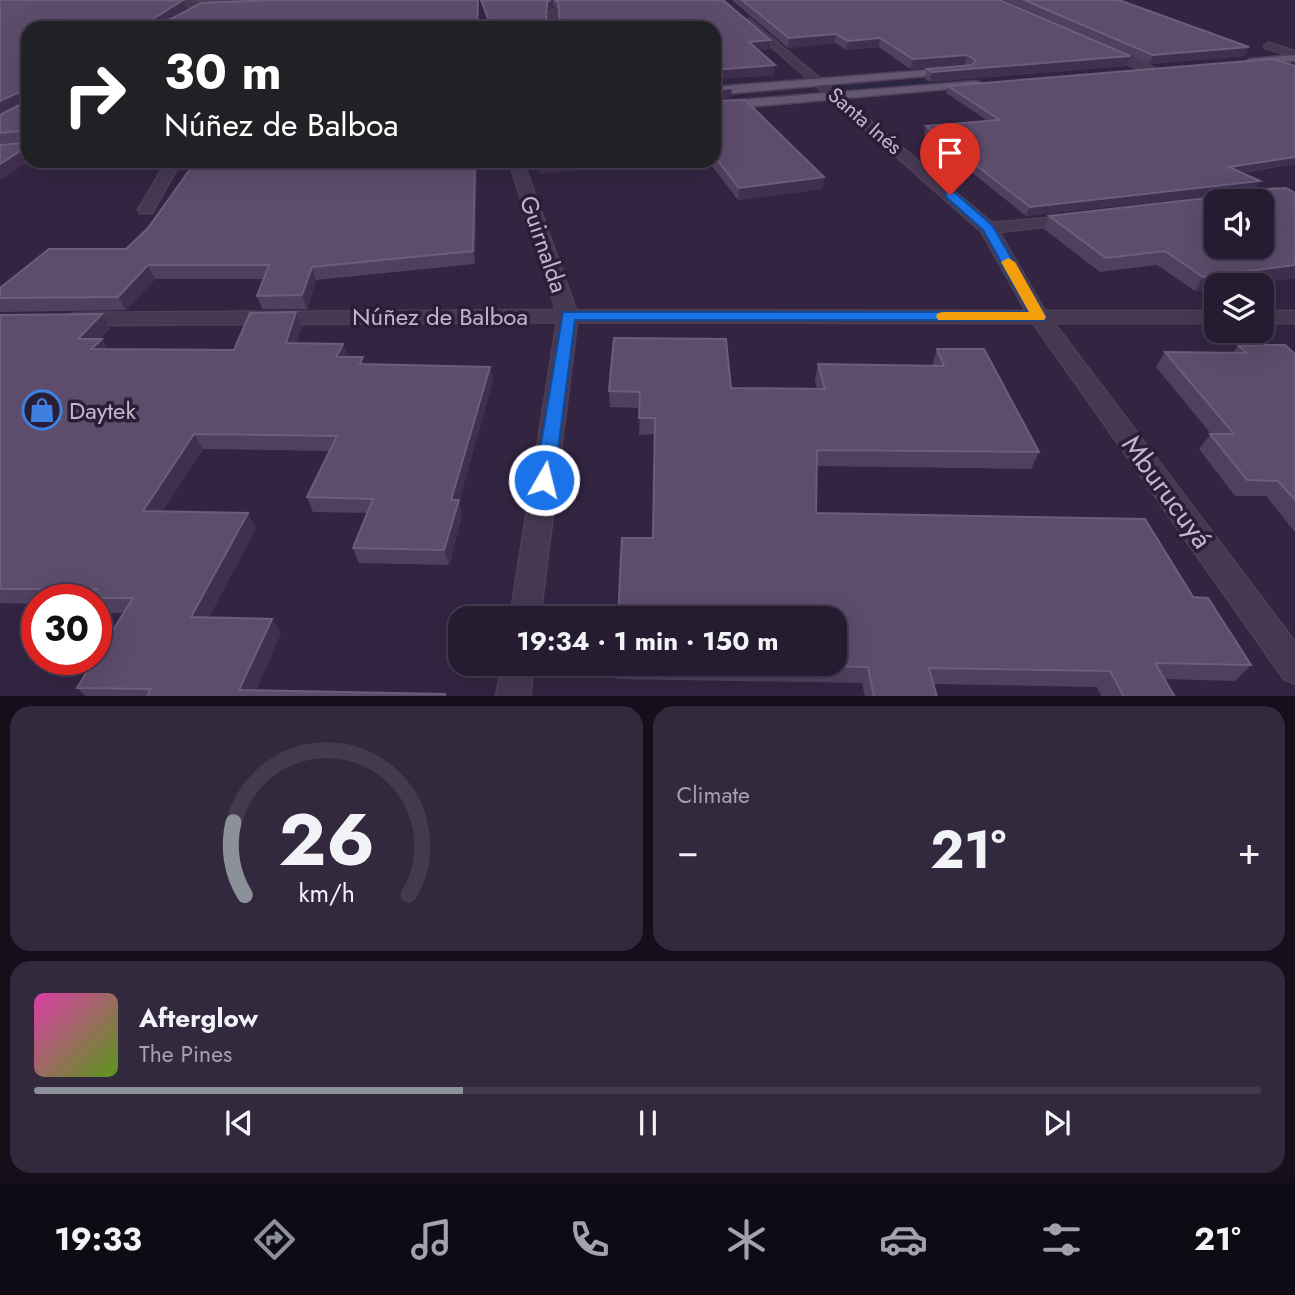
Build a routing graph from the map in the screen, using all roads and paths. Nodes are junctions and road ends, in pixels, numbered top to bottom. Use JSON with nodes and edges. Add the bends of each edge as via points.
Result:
{"nodes":[{"id":1,"x":283,"y":0,"type":"edge"},
{"id":2,"x":150,"y":3,"type":"edge"},
{"id":3,"x":206,"y":4,"type":"junction"},
{"id":4,"x":553,"y":12,"type":"dead end"},
{"id":5,"x":737,"y":13,"type":"edge"},
{"id":6,"x":185,"y":16,"type":"edge"},
{"id":7,"x":554,"y":21,"type":"edge"},
{"id":8,"x":1295,"y":43,"type":"edge"},
{"id":9,"x":1269,"y":46,"type":"junction"},
{"id":10,"x":1098,"y":47,"type":"edge"},
{"id":11,"x":1255,"y":47,"type":"dead end"},
{"id":12,"x":1149,"y":55,"type":"edge"},
{"id":13,"x":1295,"y":56,"type":"edge"},
{"id":14,"x":1122,"y":58,"type":"junction"},
{"id":15,"x":1094,"y":60,"type":"edge"},
{"id":16,"x":1242,"y":62,"type":"edge"},
{"id":17,"x":1163,"y":69,"type":"edge"},
{"id":18,"x":971,"y":70,"type":"edge"},
{"id":19,"x":1150,"y":70,"type":"junction"},
{"id":20,"x":1122,"y":72,"type":"edge"},
{"id":21,"x":819,"y":82,"type":"junction"},
{"id":22,"x":986,"y":83,"type":"edge"},
{"id":23,"x":721,"y":90,"type":"edge"},
{"id":24,"x":836,"y":95,"type":"junction"},
{"id":25,"x":721,"y":105,"type":"edge"},
{"id":26,"x":170,"y":168,"type":"edge"},
{"id":27,"x":518,"y":168,"type":"edge"},
{"id":28,"x":146,"y":209,"type":"dead end"},
{"id":29,"x":1095,"y":215,"type":"edge"},
{"id":30,"x":988,"y":228,"type":"junction"},
{"id":31,"x":568,"y":316,"type":"junction"},
{"id":32,"x":1039,"y":317,"type":"junction"},
{"id":33,"x":1204,"y":317,"type":"edge"},
{"id":34,"x":1274,"y":317,"type":"edge"},
{"id":35,"x":1295,"y":317,"type":"edge"},
{"id":36,"x":55,"y":319,"type":"edge"},
{"id":37,"x":527,"y":606,"type":"edge"},
{"id":38,"x":1295,"y":668,"type":"edge"},
{"id":39,"x":516,"y":676,"type":"edge"},
{"id":40,"x":513,"y":696,"type":"edge"}],
"edges":[{"from":1,"to":3,"type":"street"},
{"from":2,"to":3,"type":"street"},
{"from":3,"to":6,"type":"street"},
{"from":4,"to":7,"type":"street"},
{"from":5,"to":21,"type":"street","name":"Santa Inés"},
{"from":8,"to":9,"type":"main road"},
{"from":9,"to":11,"type":"main road"},
{"from":9,"to":13,"type":"street"},
{"from":10,"to":14,"type":"street"},
{"from":12,"to":14,"type":"main road"},
{"from":13,"to":16,"type":"main road"},
{"from":14,"to":15,"type":"main road"},
{"from":14,"to":19,"type":"street"},
{"from":17,"to":19,"type":"main road"},
{"from":18,"to":21,"type":"main road"},
{"from":19,"to":20,"type":"main road"},
{"from":21,"to":23,"type":"main road"},
{"from":21,"to":24,"type":"street","name":"Santa Inés"},
{"from":22,"to":24,"type":"main road"},
{"from":24,"to":25,"type":"main road"},
{"from":24,"to":30,"type":"street","name":"Santa Inés"},
{"from":26,"to":28,"type":"street"},
{"from":27,"to":31,"type":"street","name":"Guirnalda"},
{"from":29,"to":30,"type":"street"},
{"from":30,"to":32,"type":"street","name":"Santa Inés"},
{"from":31,"to":32,"type":"street","name":"Núñez de Balboa"},
{"from":31,"to":36,"type":"street","name":"Núñez de Balboa"},
{"from":31,"to":37,"type":"street","name":"Guirnalda"},
{"from":32,"to":33,"type":"street","name":"Núñez de Balboa"},
{"from":32,"to":38,"type":"street","name":"Mburucuyá"},
{"from":34,"to":35,"type":"street"},
{"from":39,"to":40,"type":"street"}]}
